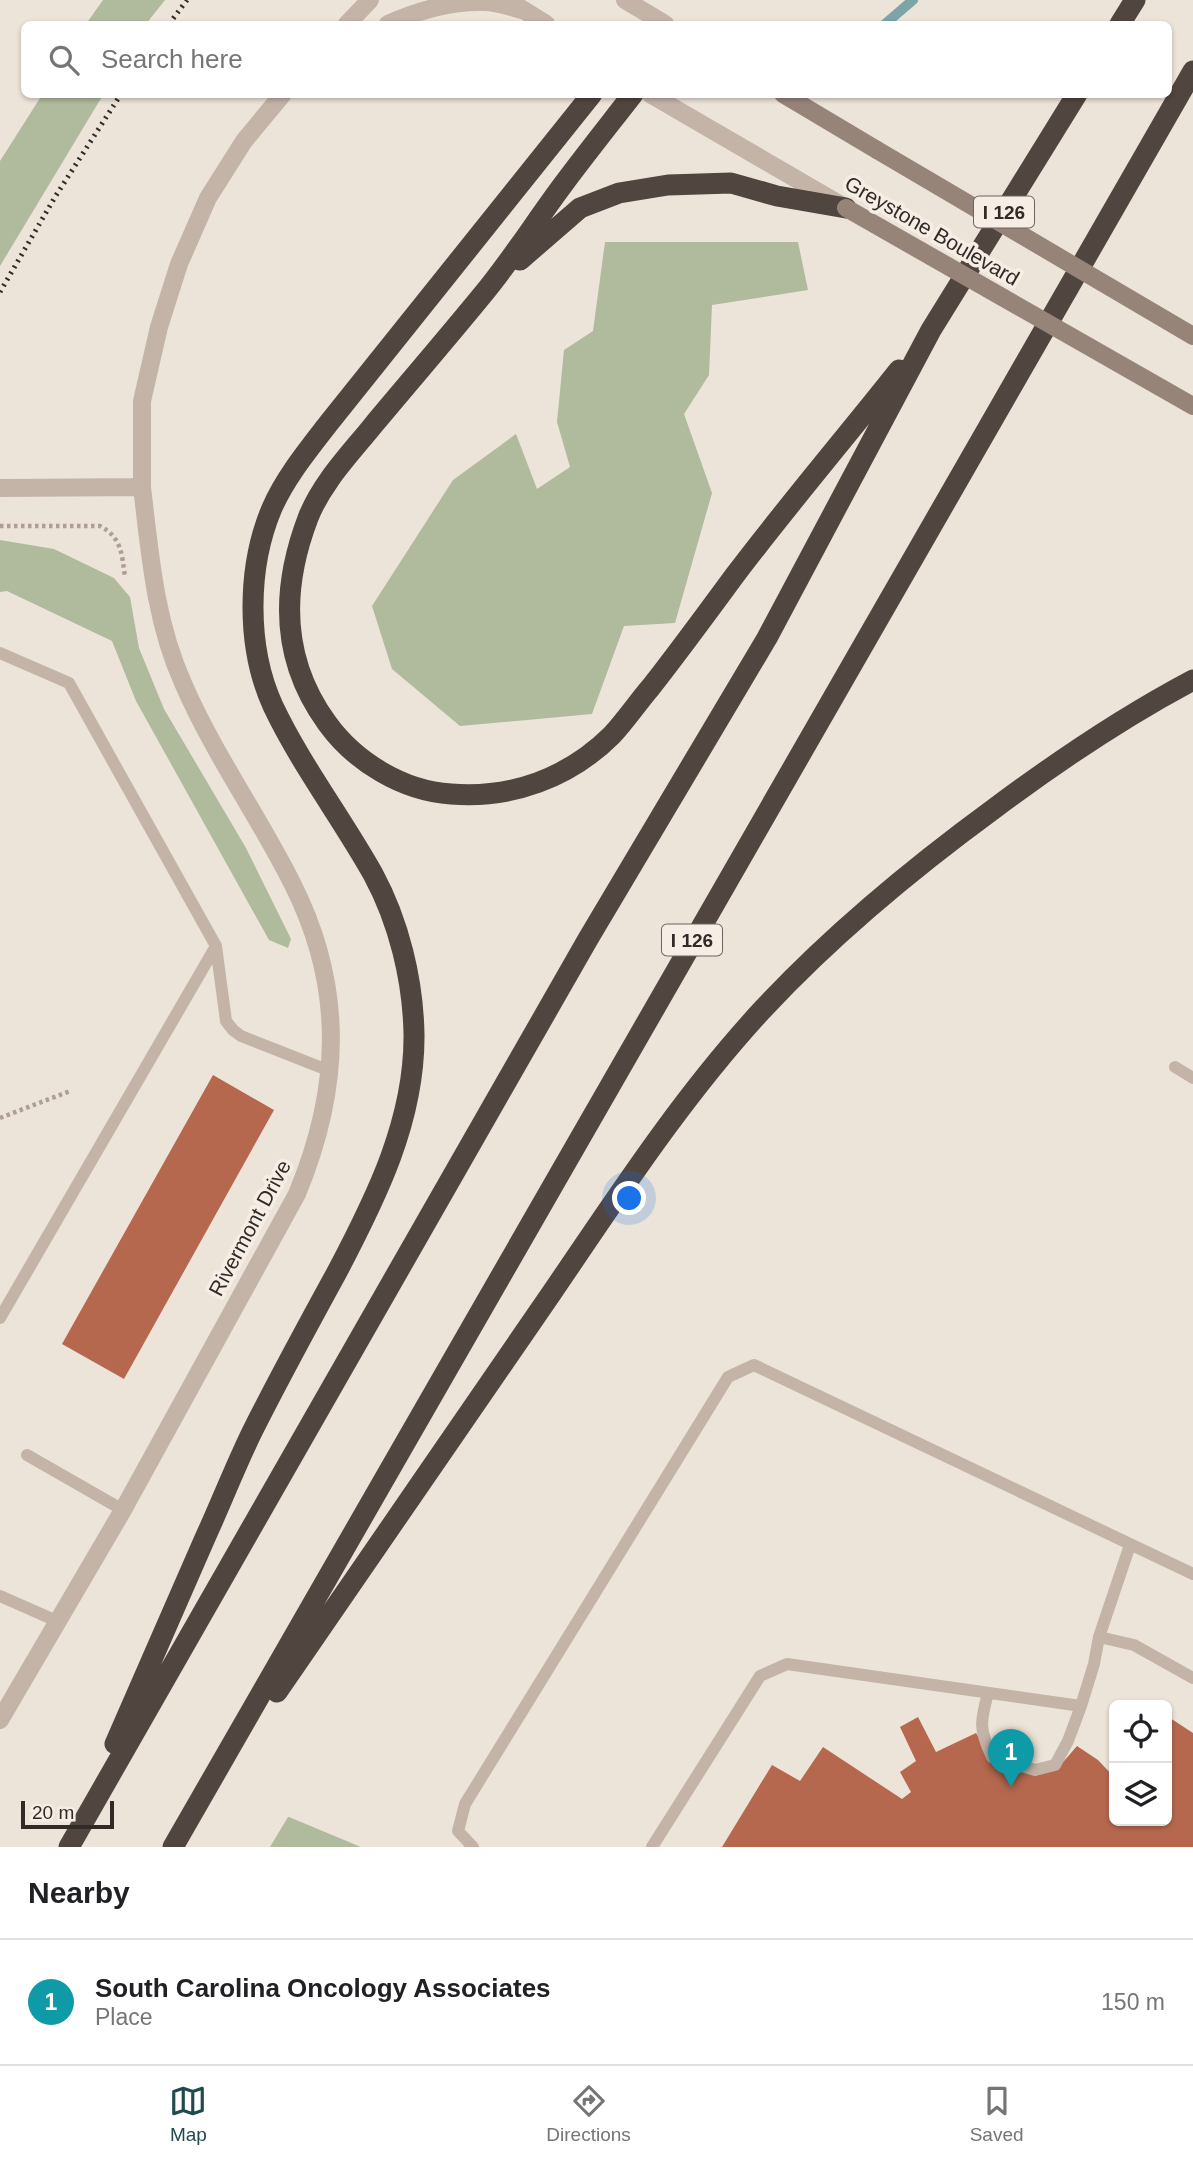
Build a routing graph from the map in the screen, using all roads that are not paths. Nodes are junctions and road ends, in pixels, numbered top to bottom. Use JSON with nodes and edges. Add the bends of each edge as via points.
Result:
{"nodes":[{"id":1,"x":370,"y":0,"type":"edge"},
{"id":2,"x":625,"y":0,"type":"edge"},
{"id":3,"x":1135,"y":0,"type":"edge"},
{"id":4,"x":515,"y":5,"type":"edge"},
{"id":5,"x":350,"y":21,"type":"edge"},
{"id":6,"x":397,"y":21,"type":"edge"},
{"id":7,"x":541,"y":21,"type":"edge"},
{"id":8,"x":660,"y":21,"type":"edge"},
{"id":9,"x":1122,"y":21,"type":"edge"},
{"id":10,"x":1193,"y":71,"type":"edge"},
{"id":11,"x":280,"y":98,"type":"edge"},
{"id":12,"x":292,"y":98,"type":"edge"},
{"id":13,"x":589,"y":98,"type":"edge"},
{"id":14,"x":630,"y":98,"type":"edge"},
{"id":15,"x":657,"y":98,"type":"edge"},
{"id":16,"x":790,"y":98,"type":"edge"},
{"id":17,"x":1075,"y":98,"type":"edge"},
{"id":18,"x":244,"y":141,"type":"junction"},
{"id":19,"x":846,"y":208,"type":"junction"},
{"id":20,"x":487,"y":289,"type":"junction"},
{"id":21,"x":931,"y":330,"type":"junction"},
{"id":22,"x":1193,"y":336,"type":"edge"},
{"id":23,"x":1193,"y":406,"type":"edge"},
{"id":24,"x":142,"y":487,"type":"junction"},
{"id":25,"x":0,"y":488,"type":"edge"},
{"id":26,"x":0,"y":653,"type":"edge"},
{"id":27,"x":1193,"y":680,"type":"edge"},
{"id":28,"x":216,"y":946,"type":"junction"},
{"id":29,"x":1175,"y":1067,"type":"dead end"},
{"id":30,"x":330,"y":1072,"type":"junction"},
{"id":31,"x":1193,"y":1078,"type":"edge"},
{"id":32,"x":0,"y":1318,"type":"edge"},
{"id":33,"x":26,"y":1455,"type":"dead end"},
{"id":34,"x":123,"y":1510,"type":"junction"},
{"id":35,"x":1130,"y":1545,"type":"junction"},
{"id":36,"x":1193,"y":1574,"type":"edge"},
{"id":37,"x":0,"y":1596,"type":"edge"},
{"id":38,"x":59,"y":1622,"type":"junction"},
{"id":39,"x":1099,"y":1637,"type":"junction"},
{"id":40,"x":1193,"y":1678,"type":"edge"},
{"id":41,"x":988,"y":1693,"type":"junction"},
{"id":42,"x":1081,"y":1706,"type":"junction"},
{"id":43,"x":0,"y":1720,"type":"edge"},
{"id":44,"x":195,"y":1812,"type":"junction"},
{"id":45,"x":70,"y":1846,"type":"edge"},
{"id":46,"x":173,"y":1847,"type":"edge"},
{"id":47,"x":473,"y":1847,"type":"edge"},
{"id":48,"x":652,"y":1847,"type":"edge"}],
"edges":[{"from":1,"to":5,"type":"street"},
{"from":2,"to":8,"type":"street"},
{"from":3,"to":9,"type":"highway"},
{"from":4,"to":6,"type":"street","via":[[467,3]]},
{"from":4,"to":7,"type":"street"},
{"from":10,"to":44,"type":"highway","number":"I 126"},
{"from":11,"to":18,"type":"street"},
{"from":12,"to":18,"type":"street"},
{"from":13,"to":45,"type":"highway","via":[[328,424],[273,506],[257,552],[252,603],[259,660],[272,704],[374,877],[397,932],[411,990],[412,1076],[392,1157],[375,1199],[251,1434]]},
{"from":14,"to":20,"type":"highway"},
{"from":15,"to":19,"type":"street","name":"Greystone Boulevard"},
{"from":16,"to":22,"type":"main road","name":"Greystone Boulevard","bridge":true},
{"from":17,"to":21,"type":"highway","number":"I 126"},
{"from":18,"to":24,"type":"street","name":"Rivermont Drive","via":[[208,198],[179,264],[159,327],[142,401]]},
{"from":19,"to":20,"type":"highway","via":[[731,183],[668,185],[619,193],[580,208]]},
{"from":19,"to":23,"type":"main road","name":"Greystone Boulevard","bridge":true},
{"from":20,"to":21,"type":"highway","via":[[331,477],[310,513],[293,561],[289,604],[293,656],[304,688],[329,727],[362,759],[399,782],[434,793],[506,793],[543,782],[612,735]]},
{"from":21,"to":45,"type":"highway","number":"I 126","via":[[767,638],[588,939]]},
{"from":24,"to":25,"type":"street"},
{"from":24,"to":30,"type":"street","name":"Rivermont Drive","via":[[155,596],[182,681],[309,920],[323,965],[331,1016]]},
{"from":26,"to":28,"type":"lane","via":[[69,683]]},
{"from":27,"to":44,"type":"highway","via":[[1054,764],[930,857],[844,929],[764,1008],[645,1157]]},
{"from":28,"to":30,"type":"lane","via":[[226,1021],[233,1030]]},
{"from":28,"to":32,"type":"lane"},
{"from":29,"to":31,"type":"lane"},
{"from":30,"to":34,"type":"street","name":"Rivermont Drive","via":[[313,1155],[297,1194]]},
{"from":33,"to":34,"type":"lane"},
{"from":34,"to":38,"type":"street","name":"Rivermont Drive"},
{"from":35,"to":36,"type":"lane"},
{"from":35,"to":39,"type":"lane"},
{"from":35,"to":47,"type":"lane","via":[[754,1365],[728,1377],[465,1804],[458,1831]]},
{"from":37,"to":38,"type":"lane"},
{"from":38,"to":43,"type":"street","name":"Rivermont Drive"},
{"from":39,"to":40,"type":"lane","via":[[1135,1645]]},
{"from":39,"to":42,"type":"lane"},
{"from":41,"to":42,"type":"lane"},
{"from":41,"to":42,"type":"lane","via":[[981,1734],[992,1757],[1035,1770],[1055,1765]]},
{"from":41,"to":48,"type":"lane","via":[[787,1664],[760,1676]]},
{"from":44,"to":46,"type":"highway","number":"I 126"}]}
